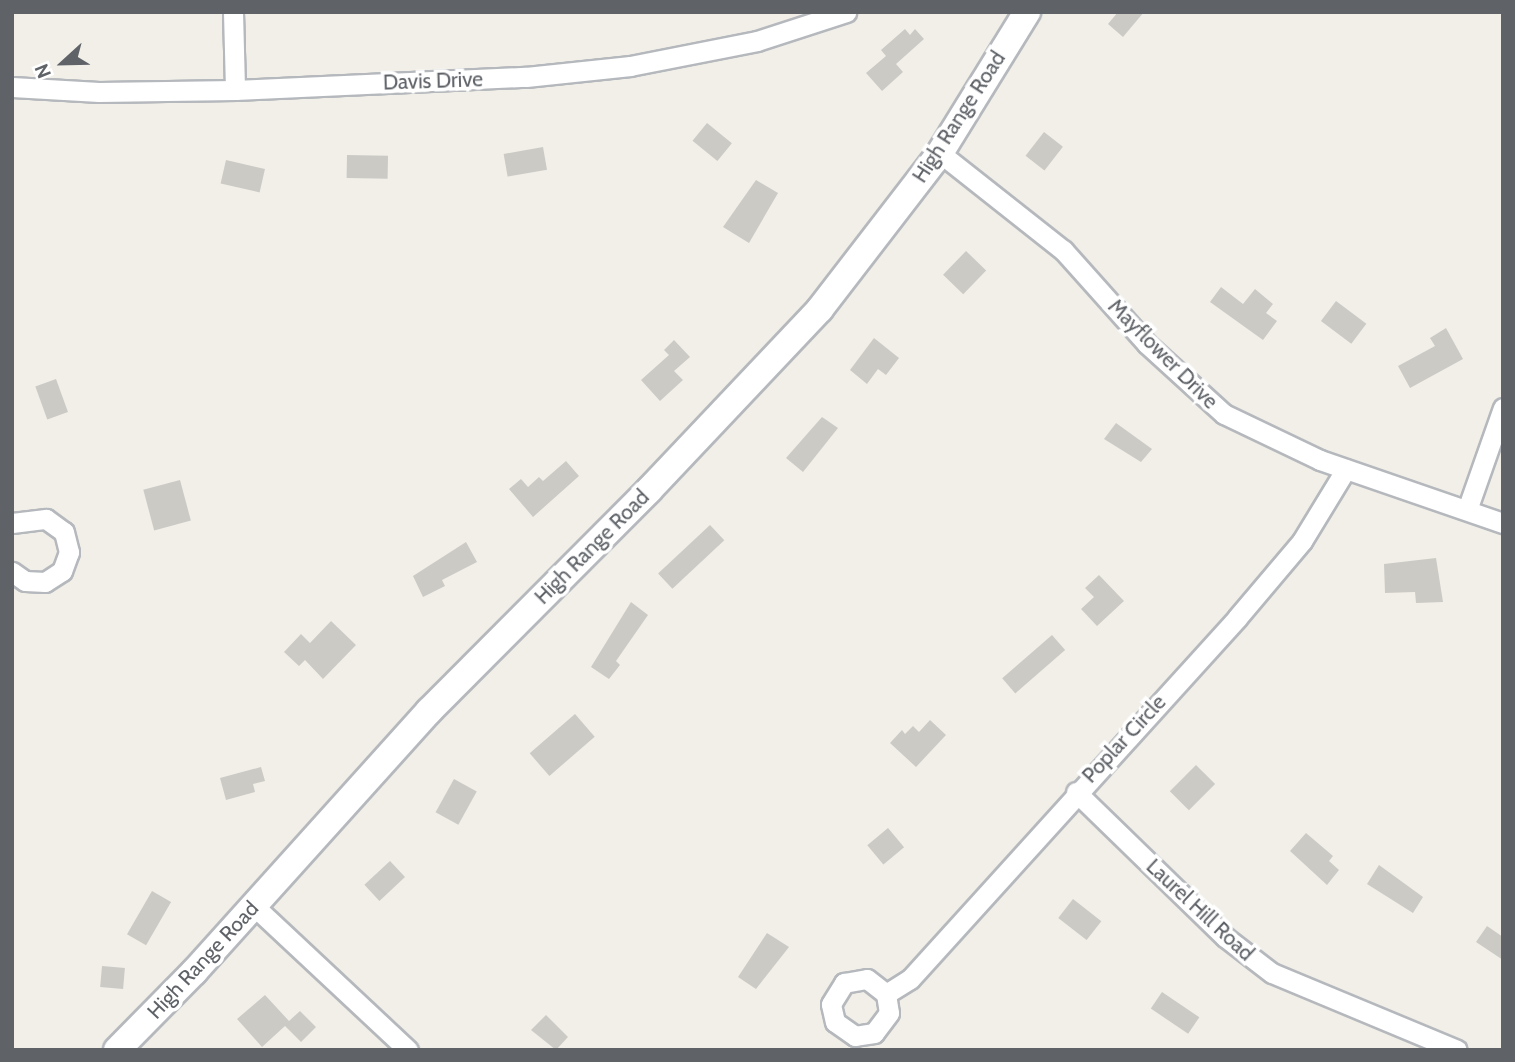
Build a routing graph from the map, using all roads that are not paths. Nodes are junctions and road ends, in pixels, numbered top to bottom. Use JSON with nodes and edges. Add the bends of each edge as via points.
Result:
{"nodes":[{"id":1,"x":233,"y":12,"type":"edge"},
{"id":2,"x":846,"y":12,"type":"edge"},
{"id":3,"x":1027,"y":12,"type":"edge"},
{"id":4,"x":12,"y":87,"type":"edge"},
{"id":5,"x":235,"y":90,"type":"junction"},
{"id":6,"x":940,"y":153,"type":"junction"},
{"id":7,"x":1503,"y":408,"type":"edge"},
{"id":8,"x":1346,"y":469,"type":"junction"},
{"id":9,"x":1467,"y":510,"type":"junction"},
{"id":10,"x":12,"y":523,"type":"edge"},
{"id":11,"x":1503,"y":523,"type":"edge"},
{"id":12,"x":12,"y":572,"type":"edge"},
{"id":13,"x":1076,"y":792,"type":"junction"},
{"id":14,"x":254,"y":906,"type":"junction"},
{"id":15,"x":886,"y":994,"type":"dead end"},
{"id":16,"x":117,"y":1050,"type":"edge"},
{"id":17,"x":408,"y":1050,"type":"edge"},
{"id":18,"x":1457,"y":1050,"type":"edge"}],
"edges":[{"from":1,"to":5,"type":"street"},
{"from":2,"to":5,"type":"street","name":"Davis Drive","via":[[757,41],[619,67],[526,77]]},
{"from":3,"to":6,"type":"street","name":"High Range Road"},
{"from":4,"to":5,"type":"street","name":"Davis Drive","via":[[99,92]]},
{"from":6,"to":8,"type":"street","name":"Mayflower Drive","via":[[1063,250],[1147,344],[1213,405],[1280,444]]},
{"from":6,"to":14,"type":"street","name":"High Range Road","via":[[820,309],[649,490],[429,711]]},
{"from":7,"to":9,"type":"street"},
{"from":8,"to":9,"type":"street","name":"Mayflower Drive"},
{"from":8,"to":13,"type":"street","name":"Poplar Circle","via":[[1302,541]]},
{"from":9,"to":11,"type":"street","name":"Mayflower Drive"},
{"from":10,"to":12,"type":"street","via":[[46,519],[64,532],[69,552],[62,571],[45,582],[25,581]]},
{"from":13,"to":15,"type":"street","name":"Poplar Circle","via":[[911,979]]},
{"from":13,"to":18,"type":"street","name":"Laurel Hill Road","via":[[1225,937],[1272,973]]},
{"from":14,"to":16,"type":"street","name":"High Range Road"},
{"from":14,"to":17,"type":"street"}]}
